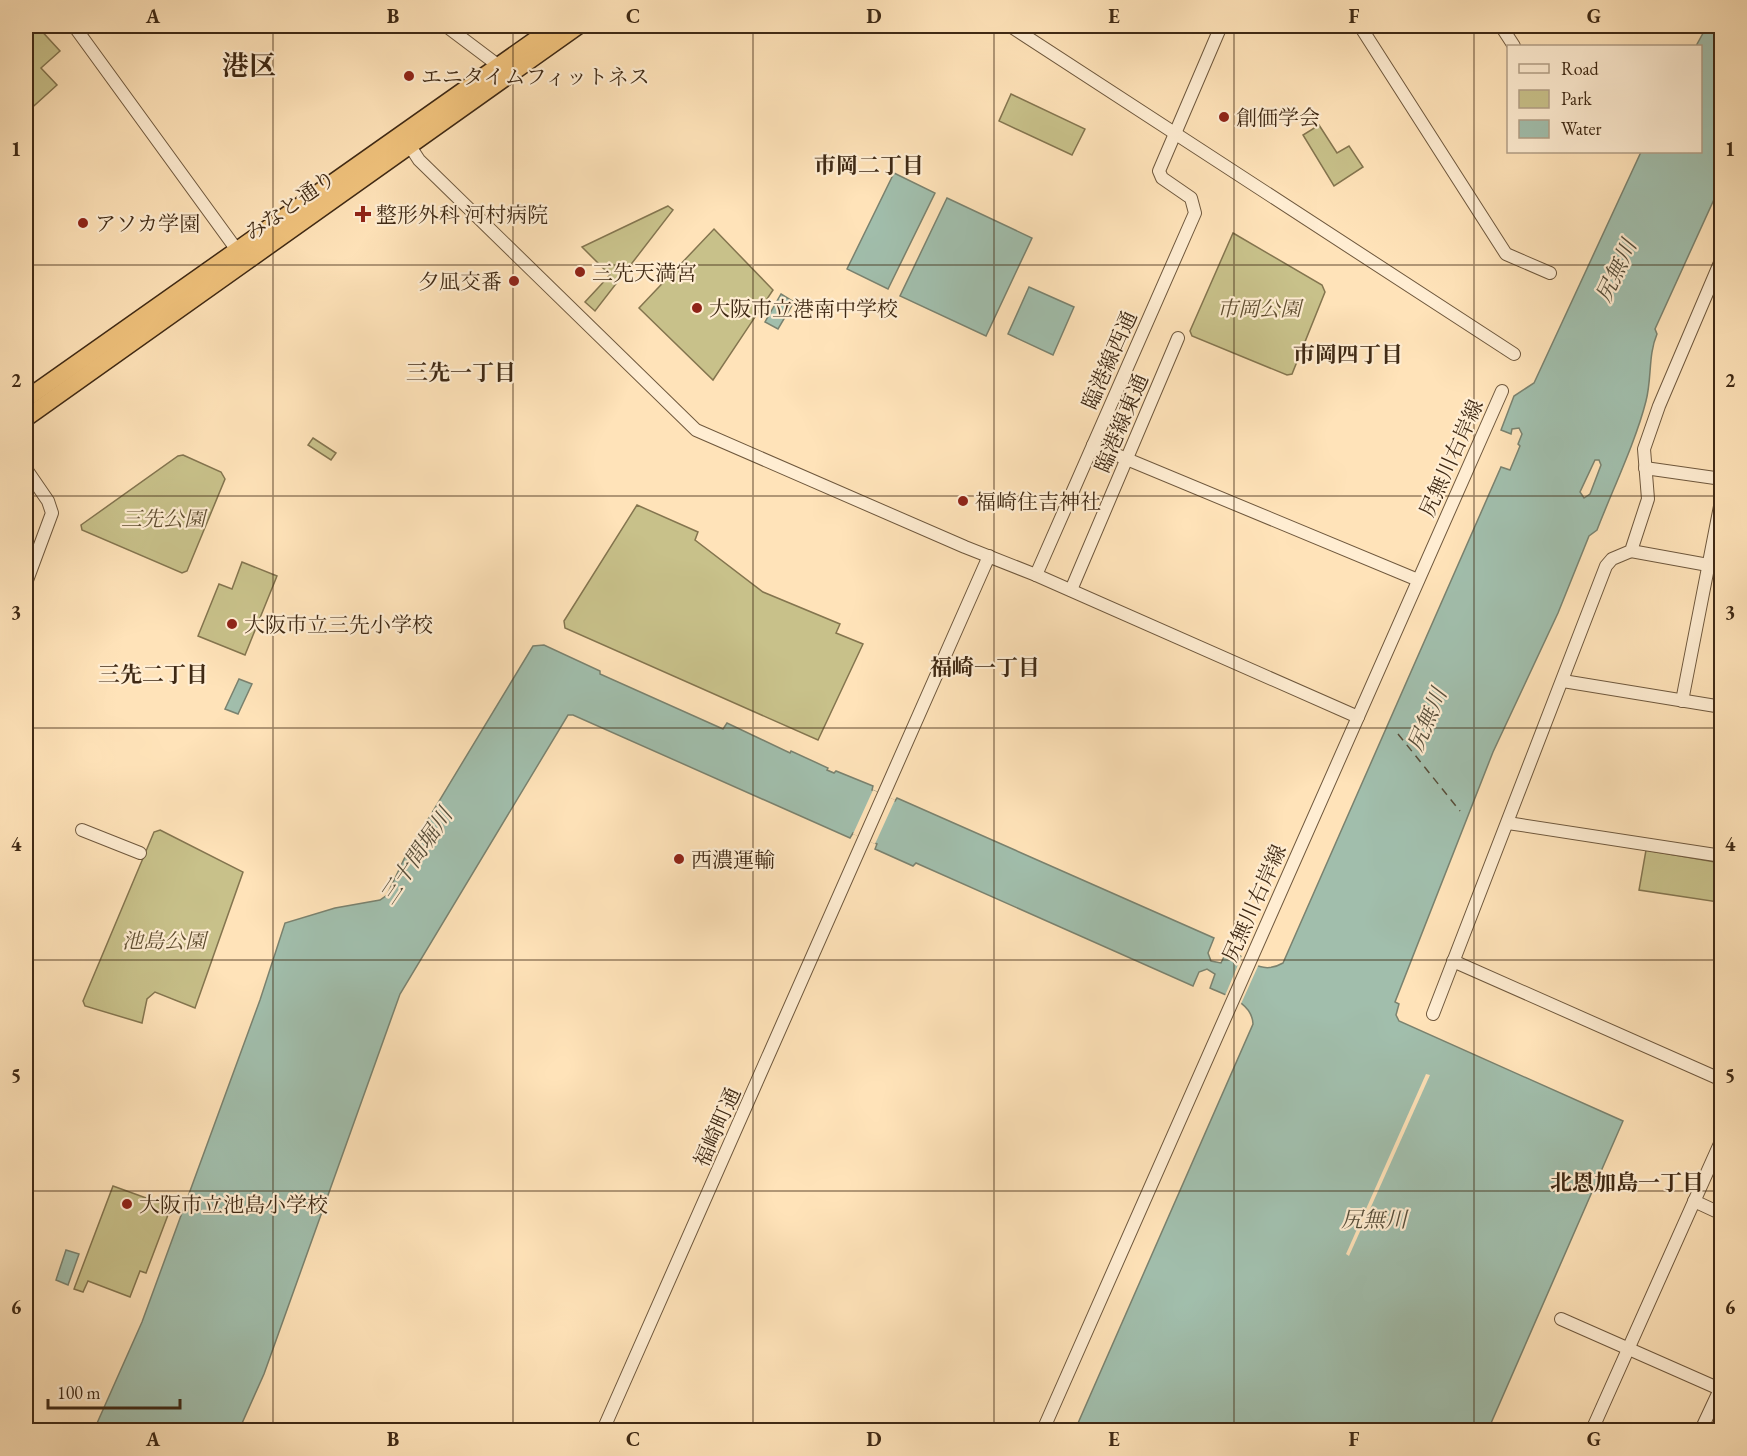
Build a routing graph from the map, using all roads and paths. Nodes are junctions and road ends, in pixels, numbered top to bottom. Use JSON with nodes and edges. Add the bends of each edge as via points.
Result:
{"nodes":[{"id":1,"x":74,"y":26,"type":"edge"},
{"id":2,"x":446,"y":26,"type":"edge"},
{"id":3,"x":555,"y":26,"type":"edge"},
{"id":4,"x":578,"y":26,"type":"edge"},
{"id":5,"x":1010,"y":26,"type":"edge"},
{"id":6,"x":1221,"y":26,"type":"edge"},
{"id":7,"x":1360,"y":26,"type":"edge"},
{"id":8,"x":1501,"y":26,"type":"edge"},
{"id":9,"x":1513,"y":45,"type":"edge"},
{"id":10,"x":505,"y":69,"type":"junction"},
{"id":11,"x":1174,"y":134,"type":"junction"},
{"id":12,"x":406,"y":140,"type":"junction"},
{"id":13,"x":241,"y":256,"type":"junction"},
{"id":14,"x":1722,"y":258,"type":"edge"},
{"id":15,"x":1550,"y":273,"type":"dead end"},
{"id":16,"x":1178,"y":338,"type":"dead end"},
{"id":17,"x":1514,"y":354,"type":"dead end"},
{"id":18,"x":1502,"y":391,"type":"dead end"},
{"id":19,"x":26,"y":399,"type":"edge"},
{"id":20,"x":26,"y":418,"type":"edge"},
{"id":21,"x":1093,"y":445,"type":"junction"},
{"id":22,"x":1127,"y":459,"type":"junction"},
{"id":23,"x":1645,"y":468,"type":"junction"},
{"id":24,"x":26,"y":470,"type":"edge"},
{"id":25,"x":1722,"y":479,"type":"edge"},
{"id":26,"x":1722,"y":496,"type":"edge"},
{"id":27,"x":1631,"y":551,"type":"junction"},
{"id":28,"x":989,"y":556,"type":"junction"},
{"id":29,"x":1708,"y":565,"type":"junction"},
{"id":30,"x":1036,"y":574,"type":"junction"},
{"id":31,"x":1418,"y":580,"type":"junction"},
{"id":32,"x":26,"y":583,"type":"edge"},
{"id":33,"x":1071,"y":590,"type":"junction"},
{"id":34,"x":1563,"y":681,"type":"junction"},
{"id":35,"x":1682,"y":701,"type":"junction"},
{"id":36,"x":1722,"y":706,"type":"edge"},
{"id":37,"x":1358,"y":717,"type":"junction"},
{"id":38,"x":1508,"y":823,"type":"junction"},
{"id":39,"x":82,"y":830,"type":"dead end"},
{"id":40,"x":140,"y":853,"type":"dead end"},
{"id":41,"x":1722,"y":856,"type":"edge"},
{"id":42,"x":1453,"y":961,"type":"junction"},
{"id":43,"x":1433,"y":1014,"type":"dead end"},
{"id":44,"x":1722,"y":1080,"type":"edge"},
{"id":45,"x":1722,"y":1139,"type":"edge"},
{"id":46,"x":1694,"y":1202,"type":"junction"},
{"id":47,"x":1722,"y":1214,"type":"edge"},
{"id":48,"x":1561,"y":1319,"type":"dead end"},
{"id":49,"x":1628,"y":1348,"type":"junction"},
{"id":50,"x":1721,"y":1388,"type":"edge"},
{"id":51,"x":603,"y":1431,"type":"edge"},
{"id":52,"x":1043,"y":1431,"type":"edge"},
{"id":53,"x":1592,"y":1431,"type":"edge"},
{"id":54,"x":1701,"y":1431,"type":"edge"}],
"edges":[{"from":1,"to":13,"type":"street"},
{"from":2,"to":10,"type":"street"},
{"from":3,"to":10,"type":"highway","name":"みなと通り"},
{"from":4,"to":10,"type":"highway","name":"みなと通り"},
{"from":5,"to":11,"type":"street"},
{"from":6,"to":11,"type":"street"},
{"from":7,"to":15,"type":"street","via":[[1506,254]]},
{"from":8,"to":9,"type":"street"},
{"from":10,"to":12,"type":"highway","name":"みなと通り"},
{"from":11,"to":17,"type":"street"},
{"from":11,"to":21,"type":"street","name":"臨港線西通","via":[[1159,174],[1191,198],[1195,213]]},
{"from":12,"to":13,"type":"highway","name":"みなと通り"},
{"from":12,"to":28,"type":"street","via":[[432,173],[696,430]]},
{"from":13,"to":19,"type":"highway","name":"みなと通り"},
{"from":13,"to":20,"type":"highway","name":"みなと通り"},
{"from":14,"to":23,"type":"street","via":[[1659,406],[1644,449]]},
{"from":16,"to":22,"type":"street","name":"臨港線東通"},
{"from":18,"to":31,"type":"street","name":"尻無川右岸線"},
{"from":21,"to":22,"type":"street"},
{"from":21,"to":30,"type":"street","name":"臨港線西通"},
{"from":22,"to":31,"type":"street"},
{"from":22,"to":33,"type":"street","name":"臨港線東通"},
{"from":23,"to":25,"type":"street"},
{"from":23,"to":27,"type":"street","via":[[1648,498]]},
{"from":24,"to":32,"type":"street","via":[[52,513]]},
{"from":26,"to":29,"type":"street"},
{"from":27,"to":29,"type":"street"},
{"from":27,"to":34,"type":"street","via":[[1606,566]]},
{"from":28,"to":30,"type":"street"},
{"from":28,"to":51,"type":"street","name":"福崎町通"},
{"from":29,"to":35,"type":"street"},
{"from":30,"to":33,"type":"street"},
{"from":31,"to":37,"type":"street","name":"尻無川右岸線"},
{"from":33,"to":37,"type":"street"},
{"from":34,"to":35,"type":"street"},
{"from":34,"to":38,"type":"street"},
{"from":35,"to":36,"type":"street"},
{"from":37,"to":52,"type":"street","name":"尻無川右岸線"},
{"from":38,"to":41,"type":"street"},
{"from":38,"to":42,"type":"street"},
{"from":39,"to":40,"type":"street"},
{"from":42,"to":43,"type":"street"},
{"from":42,"to":44,"type":"street"},
{"from":45,"to":46,"type":"street"},
{"from":46,"to":47,"type":"street"},
{"from":46,"to":49,"type":"street"},
{"from":48,"to":49,"type":"street"},
{"from":49,"to":50,"type":"street"},
{"from":49,"to":53,"type":"street"},
{"from":50,"to":54,"type":"street"}]}
